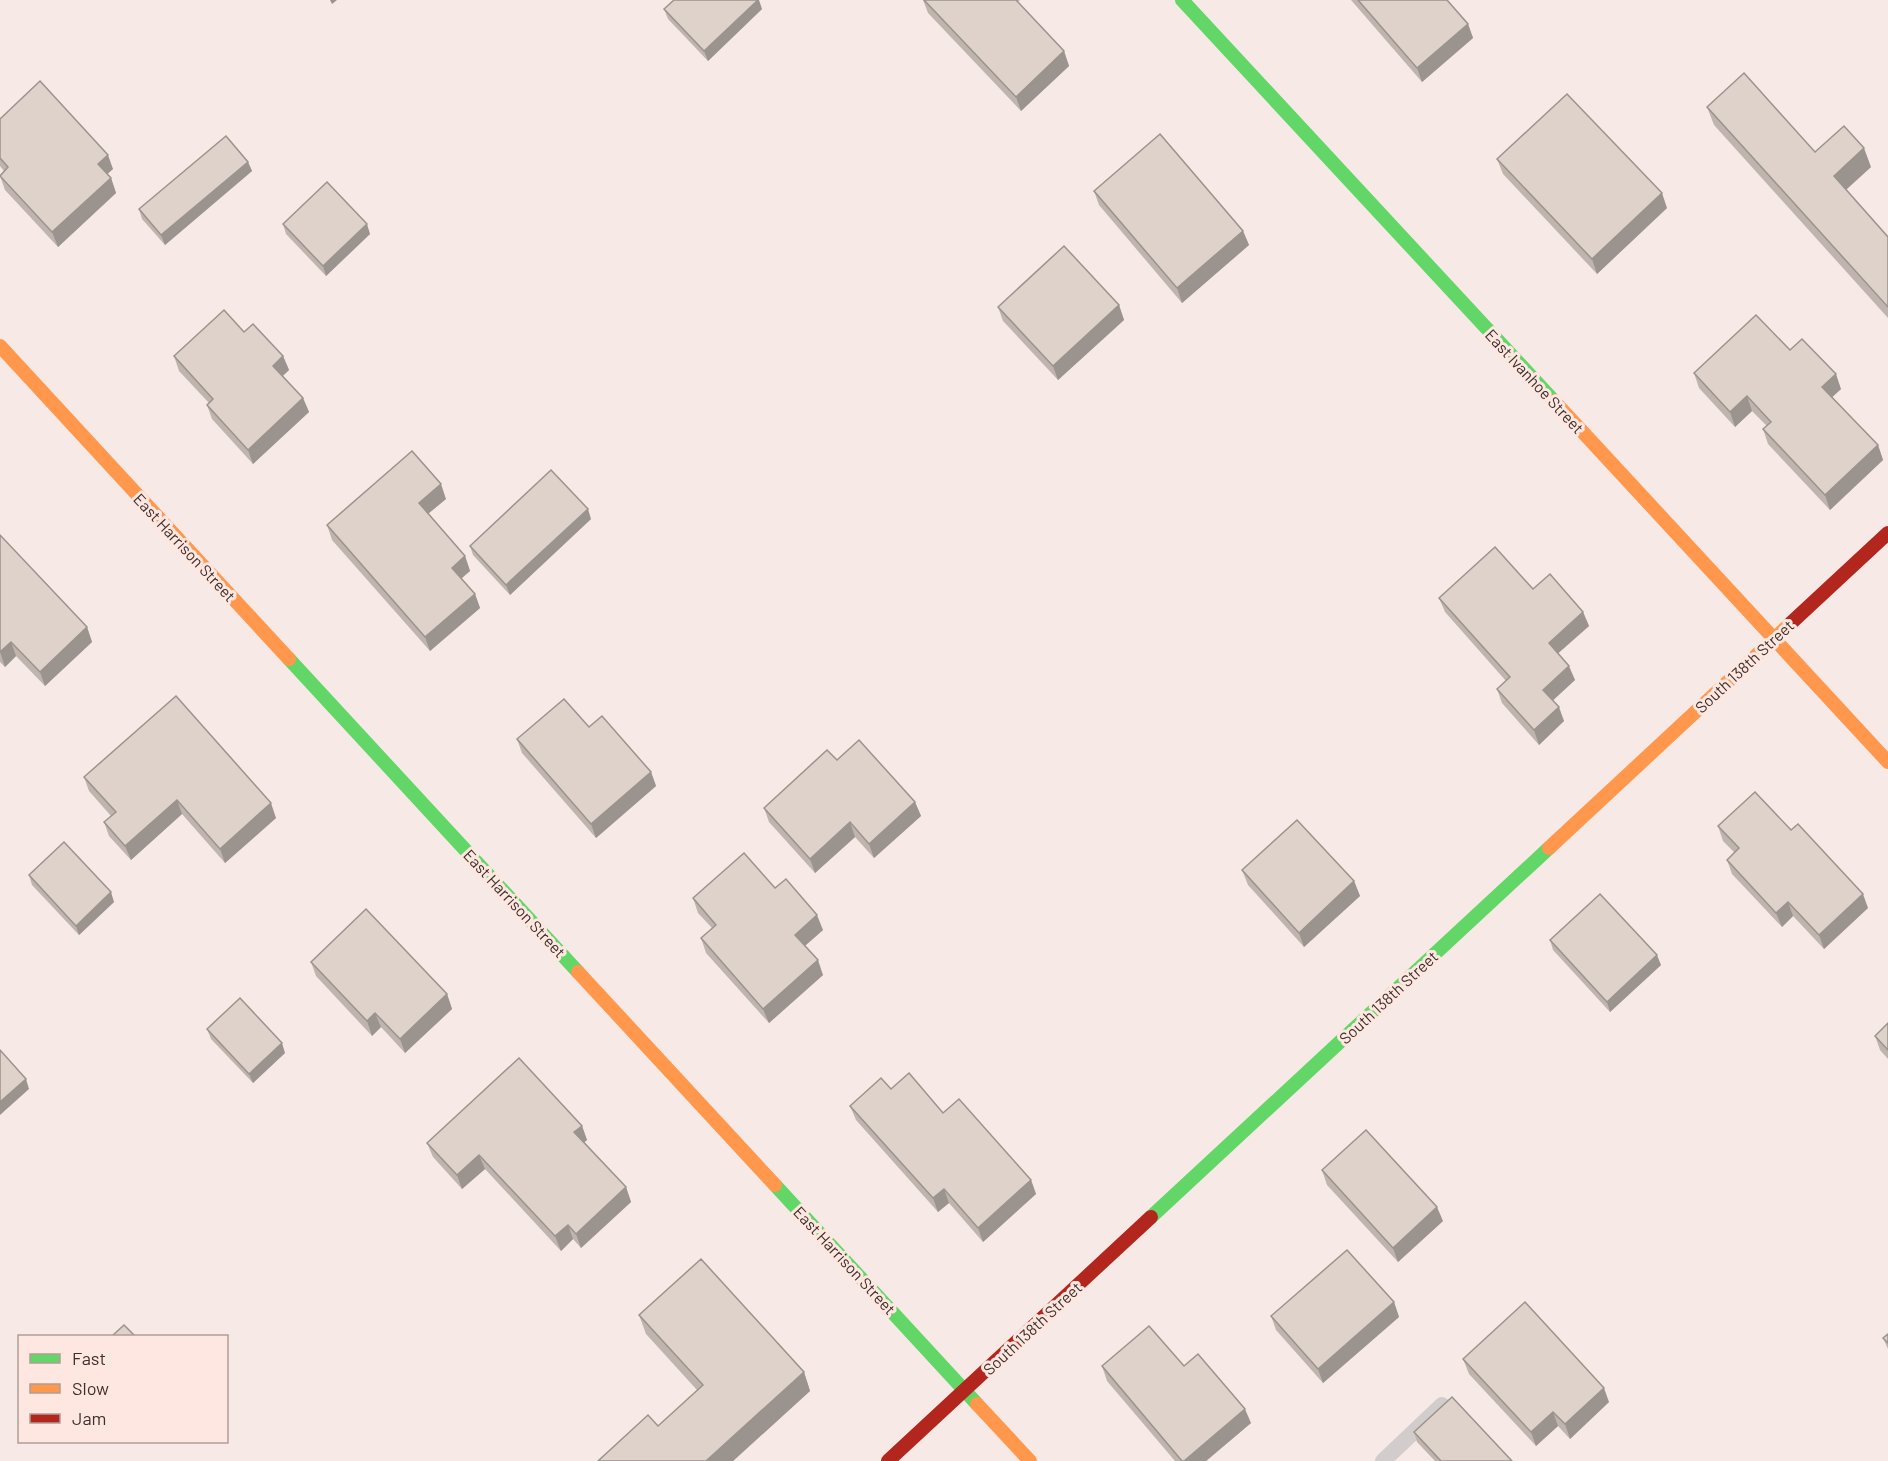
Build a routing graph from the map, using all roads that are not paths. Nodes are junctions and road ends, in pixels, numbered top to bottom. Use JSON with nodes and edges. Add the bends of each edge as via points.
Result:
{"nodes":[{"id":1,"x":1182,"y":0,"type":"edge"},
{"id":2,"x":0,"y":346,"type":"edge"},
{"id":3,"x":1888,"y":533,"type":"edge"},
{"id":4,"x":1774,"y":638,"type":"junction"},
{"id":5,"x":1888,"y":762,"type":"edge"},
{"id":6,"x":966,"y":1390,"type":"junction"},
{"id":7,"x":1442,"y":1405,"type":"edge"},
{"id":8,"x":888,"y":1461,"type":"edge"},
{"id":9,"x":1030,"y":1461,"type":"edge"},
{"id":10,"x":1383,"y":1461,"type":"edge"}],
"edges":[{"from":1,"to":4,"type":"street","name":"East Ivanhoe Street"},
{"from":2,"to":6,"type":"street","name":"East Harrison Street"},
{"from":3,"to":4,"type":"street","name":"South 138th Street"},
{"from":4,"to":5,"type":"street","name":"East Ivanhoe Street"},
{"from":4,"to":6,"type":"street","name":"South 138th Street"},
{"from":6,"to":8,"type":"street","name":"South 138th Street"},
{"from":6,"to":9,"type":"street","name":"East Harrison Street"},
{"from":7,"to":10,"type":"lane"}]}
